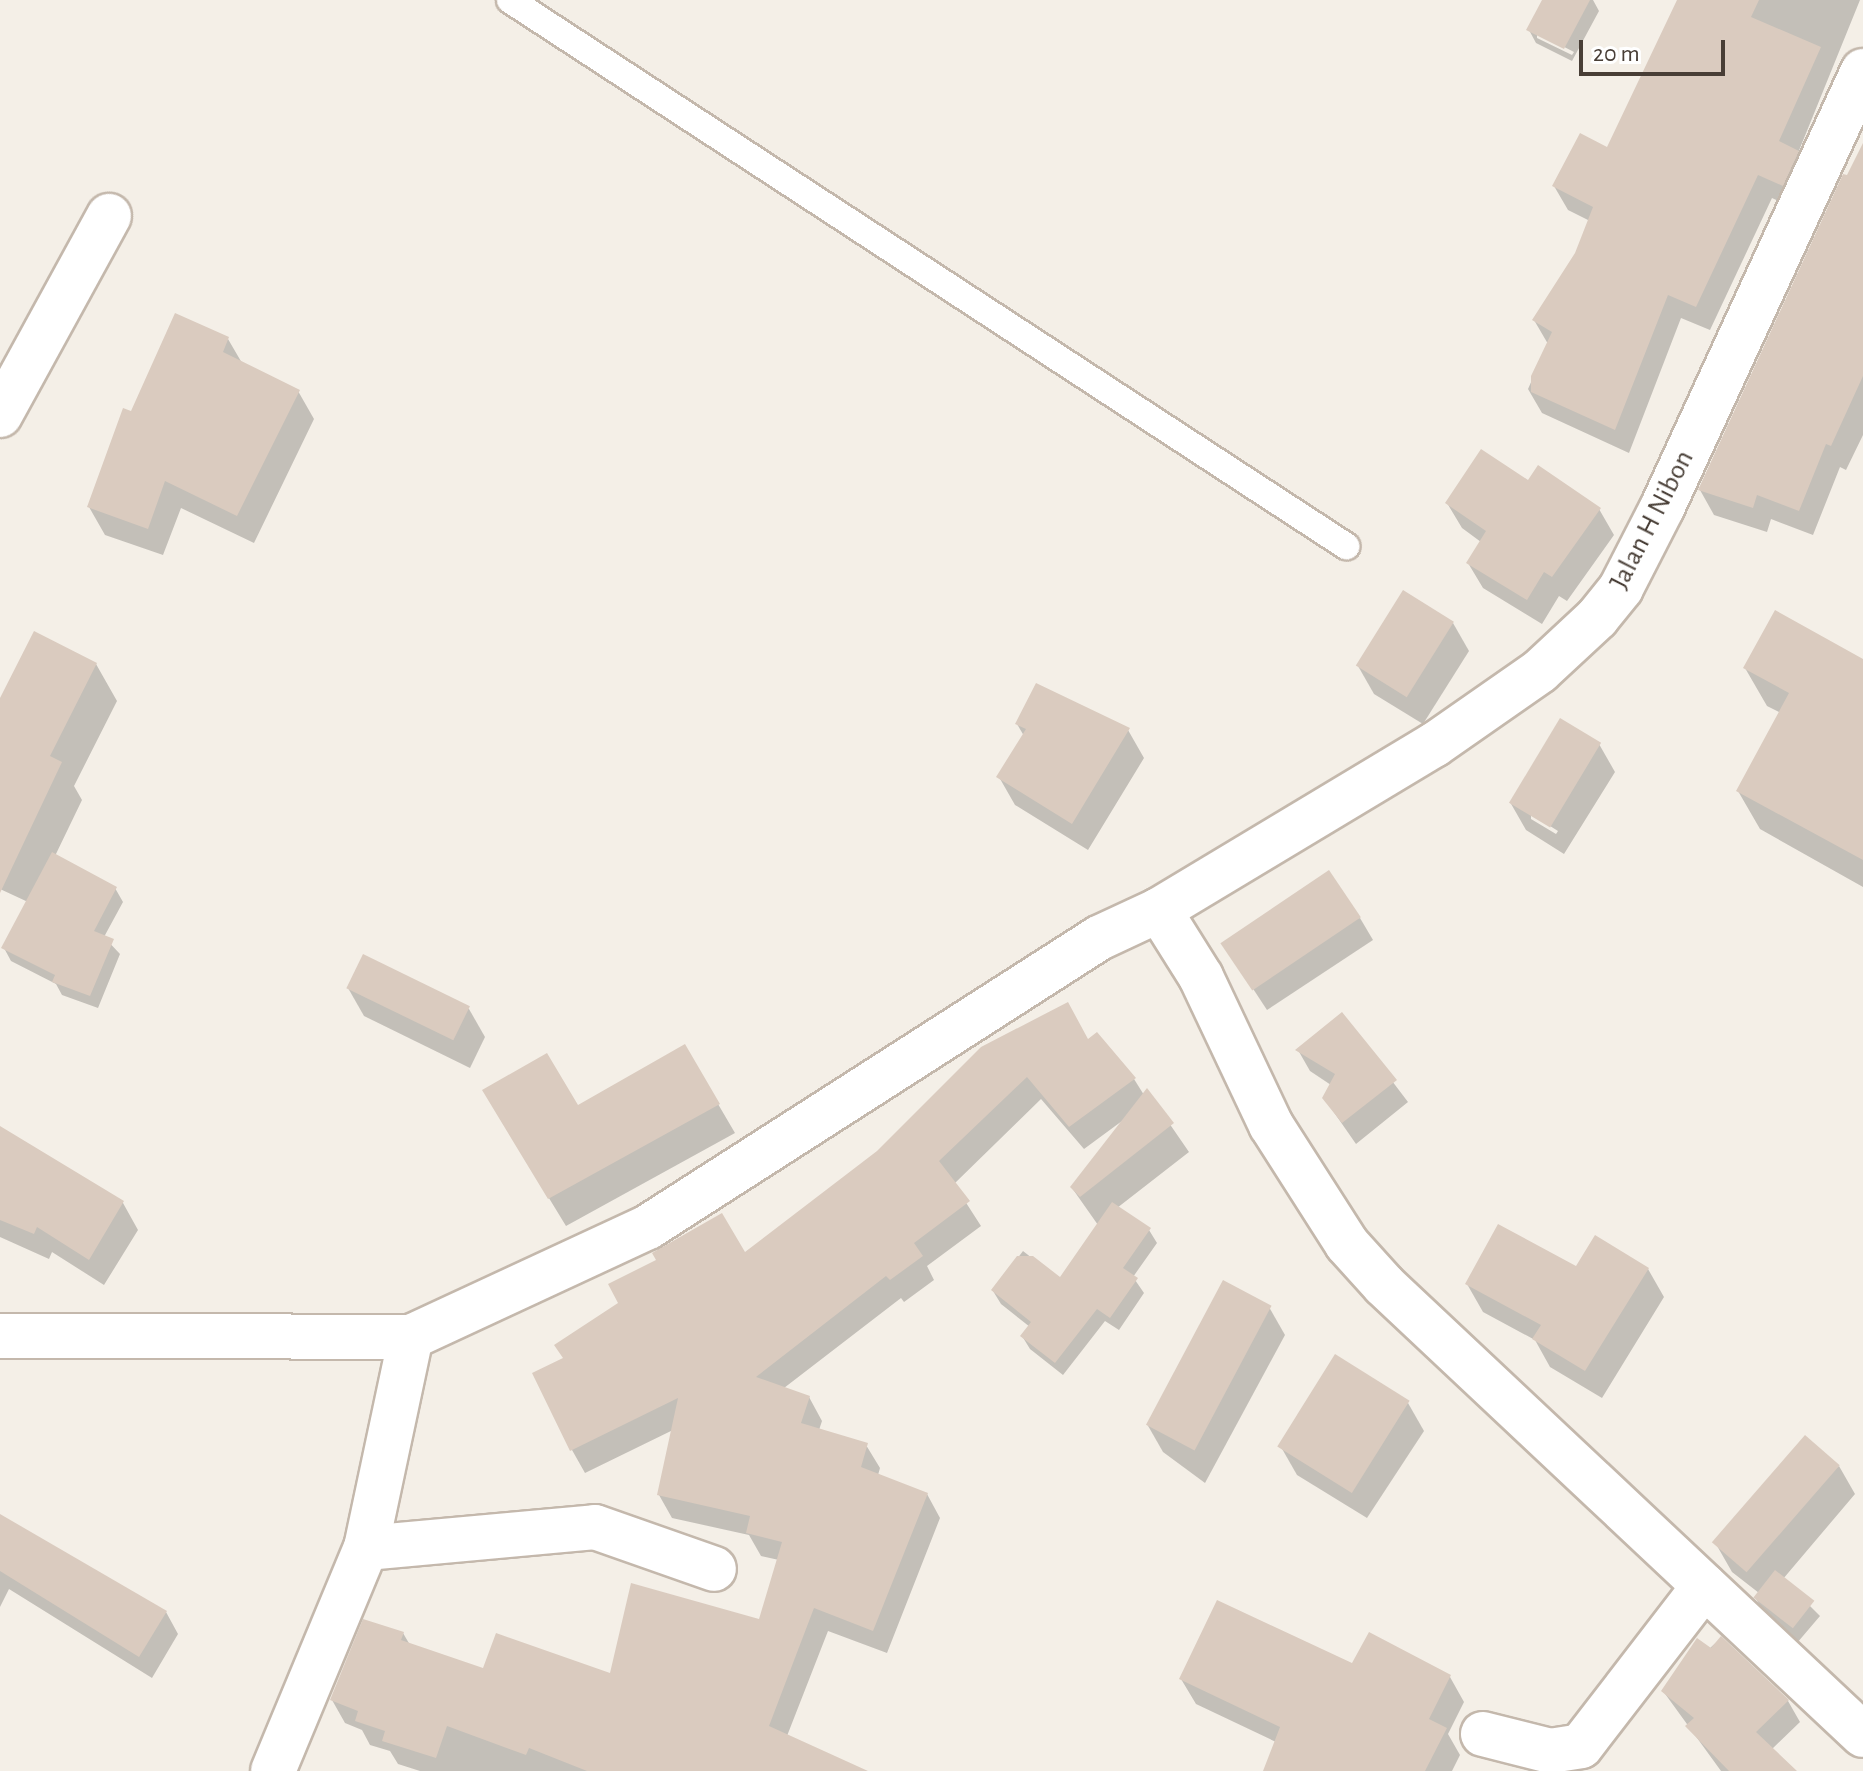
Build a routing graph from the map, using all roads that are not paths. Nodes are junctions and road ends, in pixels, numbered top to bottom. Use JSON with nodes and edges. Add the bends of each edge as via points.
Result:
{"nodes":[{"id":1,"x":510,"y":0,"type":"edge"},
{"id":2,"x":1863,"y":71,"type":"edge"},
{"id":3,"x":109,"y":216,"type":"dead end"},
{"id":4,"x":0,"y":415,"type":"edge"},
{"id":5,"x":1346,"y":546,"type":"dead end"},
{"id":6,"x":1159,"y":910,"type":"junction"},
{"id":7,"x":0,"y":1336,"type":"edge"},
{"id":8,"x":411,"y":1337,"type":"junction"},
{"id":9,"x":366,"y":1548,"type":"junction"},
{"id":10,"x":714,"y":1569,"type":"dead end"},
{"id":11,"x":1704,"y":1586,"type":"junction"},
{"id":12,"x":1483,"y":1734,"type":"dead end"},
{"id":13,"x":1863,"y":1735,"type":"edge"},
{"id":14,"x":273,"y":1771,"type":"edge"}],
"edges":[{"from":1,"to":5,"type":"lane"},
{"from":2,"to":6,"type":"street","name":"Jalan H Nibon","via":[[1662,508],[1621,588],[1597,618],[1540,671],[1434,745]]},
{"from":3,"to":4,"type":"street"},
{"from":6,"to":8,"type":"street","name":"Jalan H Nibon","via":[[1099,938],[648,1227]]},
{"from":6,"to":11,"type":"street","via":[[1201,977],[1271,1125],[1347,1244],[1384,1285]]},
{"from":7,"to":8,"type":"street"},
{"from":8,"to":9,"type":"street"},
{"from":9,"to":10,"type":"street","via":[[595,1527]]},
{"from":9,"to":14,"type":"street"},
{"from":11,"to":12,"type":"street","via":[[1581,1746],[1550,1751]]},
{"from":11,"to":13,"type":"street"}]}
